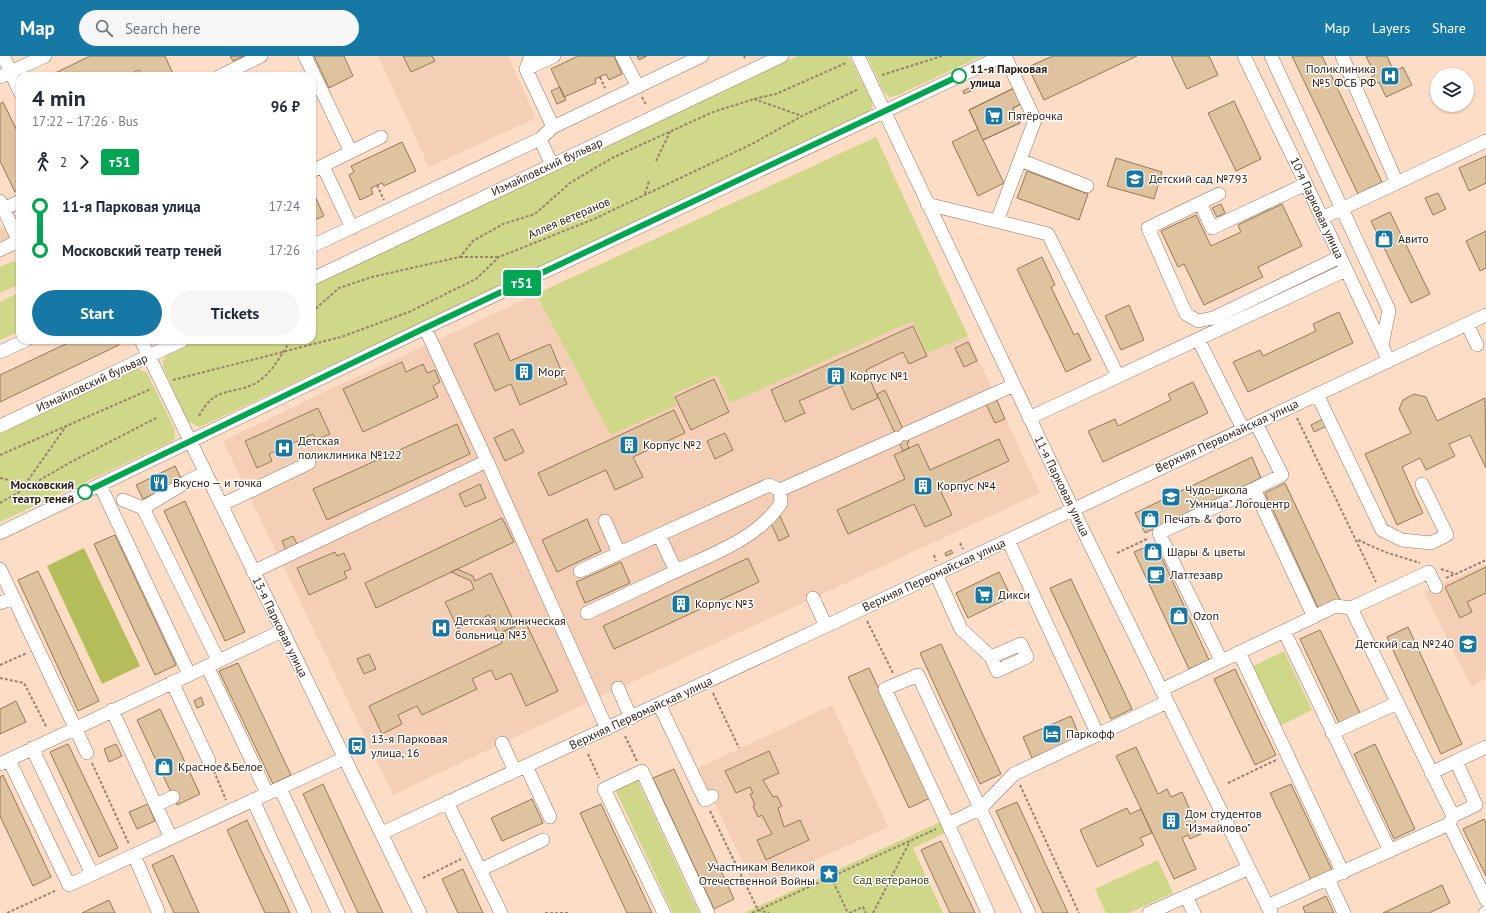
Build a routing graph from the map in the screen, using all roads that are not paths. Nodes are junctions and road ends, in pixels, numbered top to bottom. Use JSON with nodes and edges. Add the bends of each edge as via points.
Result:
{"nodes":[{"id":1,"x":3,"y":56,"type":"edge"},
{"id":2,"x":45,"y":56,"type":"edge"},
{"id":3,"x":261,"y":56,"type":"edge"},
{"id":4,"x":305,"y":56,"type":"edge"},
{"id":5,"x":531,"y":56,"type":"edge"},
{"id":6,"x":554,"y":56,"type":"edge"},
{"id":7,"x":622,"y":56,"type":"edge"},
{"id":8,"x":702,"y":56,"type":"edge"},
{"id":9,"x":782,"y":56,"type":"edge"},
{"id":10,"x":858,"y":56,"type":"edge"},
{"id":11,"x":1004,"y":56,"type":"edge"},
{"id":12,"x":1244,"y":56,"type":"edge"},
{"id":13,"x":1271,"y":56,"type":"edge"},
{"id":14,"x":1342,"y":56,"type":"edge"},
{"id":15,"x":526,"y":69,"type":"junction"},
{"id":16,"x":228,"y":72,"type":"edge"},
{"id":17,"x":311,"y":72,"type":"edge"},
{"id":18,"x":5,"y":75,"type":"edge"},
{"id":19,"x":16,"y":87,"type":"edge"},
{"id":20,"x":316,"y":87,"type":"edge"},
{"id":21,"x":638,"y":87,"type":"junction"},
{"id":22,"x":884,"y":112,"type":"junction"},
{"id":23,"x":553,"y":127,"type":"junction"},
{"id":24,"x":374,"y":139,"type":"dead end"},
{"id":25,"x":540,"y":139,"type":"junction"},
{"id":26,"x":1486,"y":141,"type":"edge"},
{"id":27,"x":352,"y":152,"type":"junction"},
{"id":28,"x":1020,"y":160,"type":"junction"},
{"id":29,"x":552,"y":165,"type":"junction"},
{"id":30,"x":318,"y":168,"type":"edge"},
{"id":31,"x":1397,"y":183,"type":"junction"},
{"id":32,"x":1306,"y":184,"type":"junction"},
{"id":33,"x":1087,"y":186,"type":"dead end"},
{"id":34,"x":1219,"y":194,"type":"dead end"},
{"id":35,"x":16,"y":202,"type":"edge"},
{"id":36,"x":1200,"y":203,"type":"junction"},
{"id":37,"x":927,"y":204,"type":"junction"},
{"id":38,"x":2,"y":205,"type":"edge"},
{"id":39,"x":1341,"y":209,"type":"junction"},
{"id":40,"x":1322,"y":218,"type":"junction"},
{"id":41,"x":997,"y":222,"type":"junction"},
{"id":42,"x":5,"y":223,"type":"edge"},
{"id":43,"x":352,"y":228,"type":"junction"},
{"id":44,"x":16,"y":237,"type":"edge"},
{"id":45,"x":16,"y":244,"type":"edge"},
{"id":46,"x":316,"y":244,"type":"edge"},
{"id":47,"x":0,"y":250,"type":"edge"},
{"id":48,"x":1340,"y":257,"type":"junction"},
{"id":49,"x":1346,"y":270,"type":"junction"},
{"id":50,"x":316,"y":277,"type":"edge"},
{"id":51,"x":1486,"y":315,"type":"edge"},
{"id":52,"x":1467,"y":324,"type":"junction"},
{"id":53,"x":425,"y":328,"type":"junction"},
{"id":54,"x":1198,"y":339,"type":"junction"},
{"id":55,"x":17,"y":344,"type":"edge"},
{"id":56,"x":143,"y":344,"type":"edge"},
{"id":57,"x":175,"y":344,"type":"edge"},
{"id":58,"x":1477,"y":345,"type":"dead end"},
{"id":59,"x":1382,"y":346,"type":"junction"},
{"id":60,"x":0,"y":352,"type":"edge"},
{"id":61,"x":149,"y":356,"type":"junction"},
{"id":62,"x":1389,"y":361,"type":"junction"},
{"id":63,"x":1118,"y":376,"type":"junction"},
{"id":64,"x":1014,"y":386,"type":"junction"},
{"id":65,"x":1317,"y":394,"type":"junction"},
{"id":66,"x":1030,"y":418,"type":"junction"},
{"id":67,"x":1256,"y":423,"type":"junction"},
{"id":68,"x":0,"y":426,"type":"edge"},
{"id":69,"x":1243,"y":429,"type":"junction"},
{"id":70,"x":190,"y":443,"type":"junction"},
{"id":71,"x":487,"y":461,"type":"junction"},
{"id":72,"x":309,"y":463,"type":"dead end"},
{"id":73,"x":205,"y":473,"type":"junction"},
{"id":74,"x":1422,"y":484,"type":"dead end"},
{"id":75,"x":100,"y":485,"type":"junction"},
{"id":76,"x":1254,"y":488,"type":"junction"},
{"id":77,"x":780,"y":490,"type":"junction"},
{"id":78,"x":123,"y":500,"type":"dead end"},
{"id":79,"x":221,"y":505,"type":"junction"},
{"id":80,"x":143,"y":508,"type":"junction"},
{"id":81,"x":1073,"y":509,"type":"junction"},
{"id":82,"x":605,"y":521,"type":"dead end"},
{"id":83,"x":0,"y":533,"type":"edge"},
{"id":84,"x":659,"y":535,"type":"junction"},
{"id":85,"x":1008,"y":540,"type":"junction"},
{"id":86,"x":619,"y":553,"type":"junction"},
{"id":87,"x":0,"y":569,"type":"edge"},
{"id":88,"x":580,"y":571,"type":"dead end"},
{"id":89,"x":676,"y":571,"type":"junction"},
{"id":90,"x":253,"y":572,"type":"junction"},
{"id":91,"x":936,"y":574,"type":"junction"},
{"id":92,"x":1436,"y":586,"type":"dead end"},
{"id":93,"x":14,"y":598,"type":"junction"},
{"id":94,"x":813,"y":598,"type":"dead end"},
{"id":95,"x":0,"y":603,"type":"edge"},
{"id":96,"x":1350,"y":608,"type":"junction"},
{"id":97,"x":586,"y":613,"type":"dead end"},
{"id":98,"x":1314,"y":617,"type":"junction"},
{"id":99,"x":826,"y":626,"type":"junction"},
{"id":100,"x":282,"y":631,"type":"junction"},
{"id":101,"x":1284,"y":632,"type":"junction"},
{"id":102,"x":1239,"y":652,"type":"junction"},
{"id":103,"x":991,"y":657,"type":"dead end"},
{"id":104,"x":1221,"y":660,"type":"junction"},
{"id":105,"x":212,"y":663,"type":"junction"},
{"id":106,"x":188,"y":674,"type":"junction"},
{"id":107,"x":172,"y":682,"type":"junction"},
{"id":108,"x":618,"y":688,"type":"dead end"},
{"id":109,"x":1161,"y":690,"type":"junction"},
{"id":110,"x":1167,"y":702,"type":"junction"},
{"id":111,"x":1397,"y":703,"type":"junction"},
{"id":112,"x":659,"y":704,"type":"junction"},
{"id":113,"x":112,"y":710,"type":"junction"},
{"id":114,"x":631,"y":718,"type":"junction"},
{"id":115,"x":75,"y":728,"type":"junction"},
{"id":116,"x":607,"y":729,"type":"junction"},
{"id":117,"x":1332,"y":733,"type":"junction"},
{"id":118,"x":1098,"y":735,"type":"junction"},
{"id":119,"x":502,"y":743,"type":"dead end"},
{"id":120,"x":1486,"y":747,"type":"edge"},
{"id":121,"x":32,"y":748,"type":"junction"},
{"id":122,"x":87,"y":753,"type":"road end"},
{"id":123,"x":345,"y":758,"type":"junction"},
{"id":124,"x":209,"y":761,"type":"road end"},
{"id":125,"x":1456,"y":761,"type":"junction"},
{"id":126,"x":4,"y":762,"type":"edge"},
{"id":127,"x":520,"y":769,"type":"junction"},
{"id":128,"x":1431,"y":773,"type":"junction"},
{"id":129,"x":280,"y":788,"type":"junction"},
{"id":130,"x":267,"y":793,"type":"junction"},
{"id":131,"x":173,"y":797,"type":"dead end"},
{"id":132,"x":709,"y":798,"type":"road end"},
{"id":133,"x":253,"y":800,"type":"junction"},
{"id":134,"x":447,"y":802,"type":"junction"},
{"id":135,"x":156,"y":805,"type":"junction"},
{"id":136,"x":981,"y":808,"type":"junction"},
{"id":137,"x":550,"y":817,"type":"dead end"},
{"id":138,"x":1451,"y":820,"type":"junction"},
{"id":139,"x":948,"y":824,"type":"junction"},
{"id":140,"x":382,"y":832,"type":"junction"},
{"id":141,"x":171,"y":838,"type":"junction"},
{"id":142,"x":543,"y":840,"type":"dead end"},
{"id":143,"x":1390,"y":851,"type":"junction"},
{"id":144,"x":134,"y":855,"type":"junction"},
{"id":145,"x":1249,"y":868,"type":"junction"},
{"id":146,"x":480,"y":870,"type":"junction"},
{"id":147,"x":1343,"y":873,"type":"junction"},
{"id":148,"x":92,"y":874,"type":"junction"},
{"id":149,"x":1328,"y":880,"type":"junction"},
{"id":150,"x":1186,"y":896,"type":"junction"},
{"id":151,"x":1486,"y":900,"type":"edge"},
{"id":152,"x":1269,"y":910,"type":"edge"},
{"id":153,"x":157,"y":912,"type":"edge"},
{"id":154,"x":305,"y":913,"type":"edge"},
{"id":155,"x":338,"y":913,"type":"edge"},
{"id":156,"x":420,"y":913,"type":"edge"},
{"id":157,"x":501,"y":913,"type":"edge"},
{"id":158,"x":664,"y":913,"type":"edge"},
{"id":159,"x":708,"y":913,"type":"edge"},
{"id":160,"x":988,"y":913,"type":"edge"},
{"id":161,"x":1029,"y":913,"type":"edge"},
{"id":162,"x":1149,"y":913,"type":"edge"},
{"id":163,"x":1194,"y":913,"type":"edge"},
{"id":164,"x":1344,"y":913,"type":"edge"}],
"edges":[{"from":1,"to":18,"type":"street"},
{"from":2,"to":18,"type":"street"},
{"from":3,"to":16,"type":"street"},
{"from":4,"to":17,"type":"street"},
{"from":5,"to":15,"type":"street"},
{"from":6,"to":15,"type":"street"},
{"from":7,"to":21,"type":"street"},
{"from":8,"to":21,"type":"street"},
{"from":9,"to":29,"type":"street","name":"Измайловский бульвар"},
{"from":10,"to":22,"type":"street","name":"11-я Парковая улица"},
{"from":11,"to":22,"type":"street"},
{"from":11,"to":28,"type":"street","via":[[1035,120]]},
{"from":12,"to":32,"type":"street","name":"10-я Парковая улица"},
{"from":13,"to":39,"type":"street"},
{"from":14,"to":31,"type":"street"},
{"from":15,"to":23,"type":"street"},
{"from":18,"to":19,"type":"street"},
{"from":20,"to":27,"type":"street"},
{"from":21,"to":23,"type":"street"},
{"from":22,"to":37,"type":"street","name":"11-я Парковая улица"},
{"from":22,"to":53,"type":"street"},
{"from":23,"to":25,"type":"street"},
{"from":24,"to":27,"type":"street"},
{"from":25,"to":29,"type":"street"},
{"from":25,"to":43,"type":"street"},
{"from":26,"to":31,"type":"street"},
{"from":27,"to":30,"type":"street"},
{"from":28,"to":33,"type":"street"},
{"from":28,"to":41,"type":"street"},
{"from":29,"to":50,"type":"street","name":"Измайловский бульвар"},
{"from":30,"to":43,"type":"street"},
{"from":31,"to":39,"type":"street"},
{"from":32,"to":36,"type":"street","via":[[1212,228]]},
{"from":32,"to":40,"type":"street","name":"10-я Парковая улица"},
{"from":34,"to":36,"type":"street"},
{"from":35,"to":38,"type":"street"},
{"from":36,"to":48,"type":"street","via":[[1148,228],[1186,314],[1198,321],[1213,318]]},
{"from":37,"to":41,"type":"street"},
{"from":37,"to":64,"type":"street","name":"11-я Парковая улица"},
{"from":38,"to":42,"type":"street"},
{"from":39,"to":40,"type":"street"},
{"from":39,"to":59,"type":"street","via":[[1389,310]]},
{"from":40,"to":48,"type":"street","name":"10-я Парковая улица"},
{"from":41,"to":63,"type":"street","via":[[1048,234]]},
{"from":42,"to":44,"type":"street"},
{"from":43,"to":46,"type":"street"},
{"from":45,"to":47,"type":"street"},
{"from":48,"to":49,"type":"street","name":"10-я Парковая улица"},
{"from":49,"to":54,"type":"street"},
{"from":49,"to":59,"type":"street","name":"10-я Парковая улица"},
{"from":51,"to":52,"type":"street","name":"Верхняя Первомайская улица"},
{"from":52,"to":58,"type":"street"},
{"from":52,"to":62,"type":"street","name":"Верхняя Первомайская улица"},
{"from":53,"to":70,"type":"street"},
{"from":53,"to":71,"type":"street"},
{"from":54,"to":63,"type":"street"},
{"from":54,"to":69,"type":"street"},
{"from":55,"to":60,"type":"street"},
{"from":56,"to":61,"type":"street","name":"13-я Парковая улица"},
{"from":57,"to":61,"type":"street","name":"Измайловский бульвар"},
{"from":59,"to":62,"type":"street","name":"10-я Парковая улица"},
{"from":61,"to":68,"type":"street","name":"Измайловский бульвар"},
{"from":61,"to":70,"type":"street","name":"13-я Парковая улица"},
{"from":62,"to":65,"type":"street","name":"Верхняя Первомайская улица"},
{"from":63,"to":66,"type":"street"},
{"from":64,"to":66,"type":"street","name":"11-я Парковая улица"},
{"from":64,"to":77,"type":"street"},
{"from":65,"to":67,"type":"street","name":"Верхняя Первомайская улица"},
{"from":65,"to":74,"type":"street","via":[[1382,530],[1402,540],[1431,543],[1447,535]]},
{"from":66,"to":81,"type":"street","name":"11-я Парковая улица"},
{"from":67,"to":69,"type":"street","name":"Верхняя Первомайская улица"},
{"from":67,"to":76,"type":"street","via":[[1282,475]]},
{"from":69,"to":81,"type":"street","name":"Верхняя Первомайская улица"},
{"from":70,"to":73,"type":"street","name":"13-я Парковая улица"},
{"from":70,"to":75,"type":"street"},
{"from":71,"to":90,"type":"street"},
{"from":71,"to":116,"type":"street"},
{"from":72,"to":79,"type":"street"},
{"from":73,"to":79,"type":"street","name":"13-я Парковая улица"},
{"from":73,"to":80,"type":"street"},
{"from":75,"to":83,"type":"street"},
{"from":75,"to":106,"type":"street"},
{"from":76,"to":98,"type":"street"},
{"from":76,"to":104,"type":"street","via":[[1159,533]]},
{"from":77,"to":84,"type":"street","via":[[769,485]]},
{"from":77,"to":89,"type":"street","via":[[781,503],[774,514],[723,550]]},
{"from":78,"to":80,"type":"street"},
{"from":79,"to":90,"type":"street","name":"13-я Парковая улица"},
{"from":80,"to":105,"type":"street"},
{"from":81,"to":85,"type":"street","name":"Верхняя Первомайская улица"},
{"from":81,"to":109,"type":"street","name":"11-я Парковая улица"},
{"from":82,"to":86,"type":"street"},
{"from":84,"to":86,"type":"street"},
{"from":84,"to":89,"type":"street"},
{"from":85,"to":91,"type":"street","name":"Верхняя Первомайская улица"},
{"from":85,"to":118,"type":"street"},
{"from":86,"to":88,"type":"street"},
{"from":87,"to":93,"type":"street"},
{"from":89,"to":97,"type":"street"},
{"from":90,"to":100,"type":"street","name":"13-я Парковая улица"},
{"from":91,"to":99,"type":"street","name":"Верхняя Первомайская улица"},
{"from":91,"to":103,"type":"street","via":[[961,629]]},
{"from":92,"to":96,"type":"street","via":[[1429,572]]},
{"from":93,"to":95,"type":"street"},
{"from":93,"to":115,"type":"street"},
{"from":94,"to":99,"type":"street"},
{"from":96,"to":98,"type":"street","via":[[1336,606]]},
{"from":96,"to":111,"type":"street"},
{"from":98,"to":101,"type":"street"},
{"from":99,"to":112,"type":"street","name":"Верхняя Первомайская улица"},
{"from":100,"to":105,"type":"street"},
{"from":100,"to":123,"type":"street","name":"13-я Парковая улица"},
{"from":101,"to":102,"type":"street"},
{"from":101,"to":117,"type":"street"},
{"from":102,"to":104,"type":"street"},
{"from":102,"to":147,"type":"street"},
{"from":104,"to":109,"type":"street"},
{"from":105,"to":106,"type":"street"},
{"from":105,"to":130,"type":"street"},
{"from":106,"to":107,"type":"street"},
{"from":107,"to":113,"type":"street"},
{"from":107,"to":124,"type":"street"},
{"from":108,"to":114,"type":"street"},
{"from":109,"to":110,"type":"street","name":"11-я Парковая улица"},
{"from":110,"to":118,"type":"street"},
{"from":110,"to":145,"type":"street","name":"11-я Парковая улица"},
{"from":111,"to":117,"type":"street"},
{"from":111,"to":128,"type":"street"},
{"from":112,"to":114,"type":"street","name":"Верхняя Первомайская улица"},
{"from":112,"to":132,"type":"street"},
{"from":113,"to":115,"type":"street"},
{"from":113,"to":135,"type":"street"},
{"from":114,"to":116,"type":"street","name":"Верхняя Первомайская улица"},
{"from":115,"to":121,"type":"street"},
{"from":115,"to":122,"type":"street"},
{"from":116,"to":127,"type":"street","name":"Верхняя Первомайская улица"},
{"from":117,"to":143,"type":"street"},
{"from":118,"to":136,"type":"street","via":[[1014,774]]},
{"from":119,"to":127,"type":"street"},
{"from":120,"to":125,"type":"street"},
{"from":121,"to":126,"type":"street"},
{"from":121,"to":148,"type":"street"},
{"from":123,"to":129,"type":"street"},
{"from":123,"to":140,"type":"street","name":"13-я Парковая улица"},
{"from":125,"to":128,"type":"street"},
{"from":125,"to":138,"type":"street","via":[[1476,805]]},
{"from":126,"to":148,"type":"street","via":[[69,884]]},
{"from":127,"to":134,"type":"street","name":"Верхняя Первомайская улица"},
{"from":127,"to":137,"type":"street"},
{"from":128,"to":138,"type":"street"},
{"from":129,"to":130,"type":"street"},
{"from":129,"to":155,"type":"street"},
{"from":130,"to":133,"type":"street"},
{"from":131,"to":135,"type":"street"},
{"from":133,"to":141,"type":"street"},
{"from":133,"to":154,"type":"street"},
{"from":134,"to":140,"type":"street","name":"Верхняя Первомайская улица"},
{"from":134,"to":146,"type":"street"},
{"from":135,"to":141,"type":"street"},
{"from":136,"to":139,"type":"street"},
{"from":136,"to":139,"type":"street","via":[[918,675],[885,689]]},
{"from":136,"to":161,"type":"street"},
{"from":138,"to":143,"type":"street"},
{"from":138,"to":151,"type":"street"},
{"from":139,"to":160,"type":"street"},
{"from":140,"to":156,"type":"street","name":"13-я Парковая улица"},
{"from":141,"to":144,"type":"street"},
{"from":142,"to":146,"type":"street"},
{"from":143,"to":147,"type":"street"},
{"from":144,"to":148,"type":"street"},
{"from":144,"to":153,"type":"street"},
{"from":145,"to":150,"type":"street"},
{"from":145,"to":152,"type":"street","name":"11-я Парковая улица"},
{"from":146,"to":157,"type":"street"},
{"from":147,"to":149,"type":"street"},
{"from":149,"to":152,"type":"street"},
{"from":149,"to":164,"type":"street"},
{"from":150,"to":162,"type":"street"},
{"from":150,"to":163,"type":"street"},
{"from":158,"to":159,"type":"street","via":[[604,789],[642,771]]}]}
